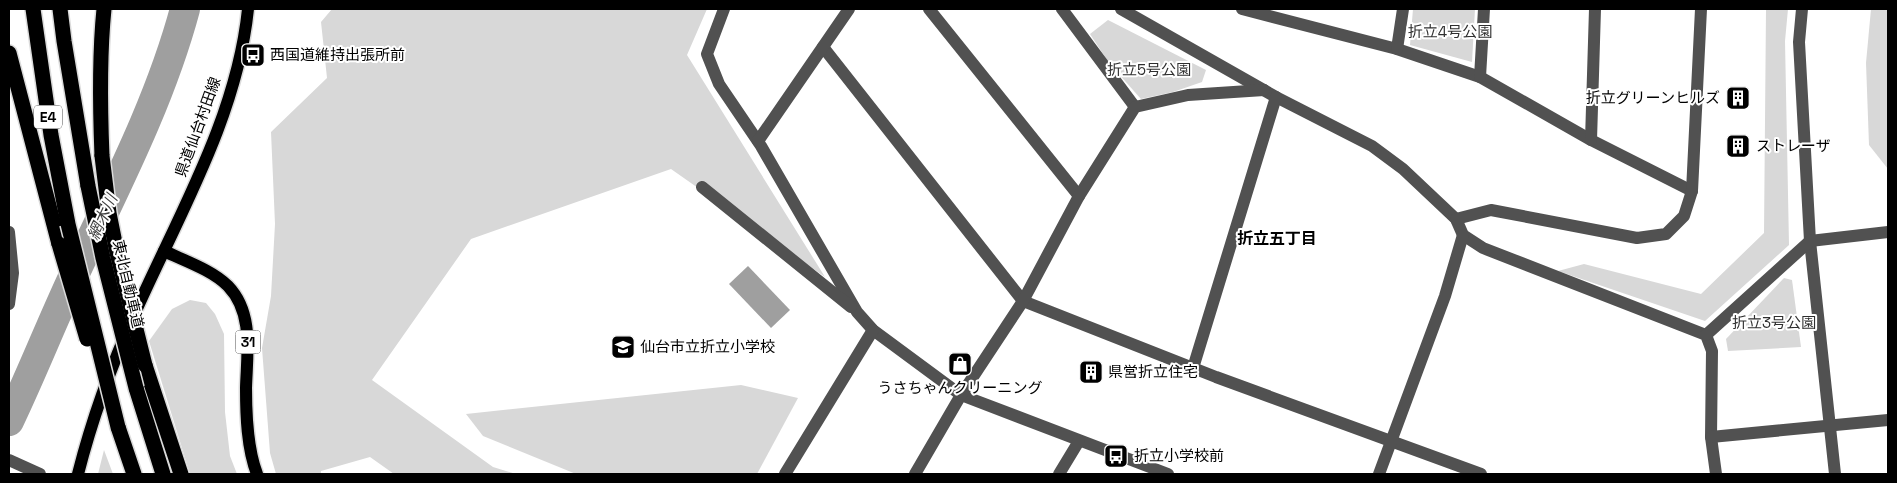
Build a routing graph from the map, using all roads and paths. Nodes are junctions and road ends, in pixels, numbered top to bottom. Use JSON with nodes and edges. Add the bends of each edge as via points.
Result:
{"nodes":[{"id":1,"x":33,"y":9,"type":"edge"},
{"id":2,"x":60,"y":9,"type":"edge"},
{"id":3,"x":104,"y":9,"type":"edge"},
{"id":4,"x":248,"y":9,"type":"edge"},
{"id":5,"x":724,"y":9,"type":"edge"},
{"id":6,"x":849,"y":9,"type":"edge"},
{"id":7,"x":929,"y":9,"type":"edge"},
{"id":8,"x":1062,"y":9,"type":"edge"},
{"id":9,"x":1121,"y":9,"type":"edge"},
{"id":10,"x":1242,"y":9,"type":"edge"},
{"id":11,"x":1403,"y":9,"type":"edge"},
{"id":12,"x":1484,"y":9,"type":"edge"},
{"id":13,"x":1594,"y":9,"type":"edge"},
{"id":14,"x":1802,"y":9,"type":"edge"},
{"id":15,"x":1697,"y":10,"type":"edge"},
{"id":16,"x":823,"y":47,"type":"junction"},
{"id":17,"x":1396,"y":49,"type":"junction"},
{"id":18,"x":9,"y":53,"type":"edge"},
{"id":19,"x":1480,"y":77,"type":"junction"},
{"id":20,"x":1264,"y":90,"type":"junction"},
{"id":21,"x":1276,"y":97,"type":"junction"},
{"id":22,"x":1135,"y":106,"type":"junction"},
{"id":23,"x":1591,"y":140,"type":"junction"},
{"id":24,"x":758,"y":141,"type":"junction"},
{"id":25,"x":702,"y":187,"type":"dead end"},
{"id":26,"x":1692,"y":191,"type":"junction"},
{"id":27,"x":1079,"y":196,"type":"junction"},
{"id":28,"x":1456,"y":218,"type":"junction"},
{"id":29,"x":9,"y":232,"type":"edge"},
{"id":30,"x":1888,"y":232,"type":"edge"},
{"id":31,"x":1463,"y":235,"type":"junction"},
{"id":32,"x":1810,"y":241,"type":"junction"},
{"id":33,"x":164,"y":251,"type":"junction"},
{"id":34,"x":1022,"y":301,"type":"junction"},
{"id":35,"x":9,"y":304,"type":"edge"},
{"id":36,"x":857,"y":312,"type":"junction"},
{"id":37,"x":873,"y":330,"type":"junction"},
{"id":38,"x":1706,"y":336,"type":"junction"},
{"id":39,"x":1193,"y":368,"type":"junction"},
{"id":40,"x":962,"y":395,"type":"junction"},
{"id":41,"x":1888,"y":420,"type":"edge"},
{"id":42,"x":1830,"y":426,"type":"junction"},
{"id":43,"x":118,"y":428,"type":"junction"},
{"id":44,"x":1711,"y":437,"type":"junction"},
{"id":45,"x":1079,"y":441,"type":"junction"},
{"id":46,"x":1391,"y":442,"type":"junction"},
{"id":47,"x":11,"y":461,"type":"edge"},
{"id":48,"x":40,"y":474,"type":"edge"},
{"id":49,"x":78,"y":474,"type":"edge"},
{"id":50,"x":134,"y":474,"type":"edge"},
{"id":51,"x":163,"y":474,"type":"edge"},
{"id":52,"x":181,"y":474,"type":"edge"},
{"id":53,"x":257,"y":474,"type":"edge"},
{"id":54,"x":785,"y":474,"type":"edge"},
{"id":55,"x":915,"y":474,"type":"edge"},
{"id":56,"x":1059,"y":474,"type":"edge"},
{"id":57,"x":1168,"y":474,"type":"edge"},
{"id":58,"x":1379,"y":474,"type":"edge"},
{"id":59,"x":1481,"y":474,"type":"edge"},
{"id":60,"x":1716,"y":474,"type":"edge"},
{"id":61,"x":1835,"y":474,"type":"edge"}],
"edges":[{"from":1,"to":43,"type":"highway","number":"E4","bridge":true,"via":[[50,135],[68,224]]},
{"from":2,"to":51,"type":"highway","name":"東北自動車道","number":"E4","bridge":true,"via":[[88,186],[103,258],[136,388]]},
{"from":3,"to":52,"type":"highway","bridge":true,"via":[[100,85],[102,156],[109,213],[145,365]]},
{"from":4,"to":33,"type":"main road","name":"県道仙台村田線","via":[[224,110]]},
{"from":5,"to":24,"type":"street","via":[[707,54],[719,84]]},
{"from":6,"to":16,"type":"street"},
{"from":7,"to":27,"type":"street"},
{"from":8,"to":22,"type":"street"},
{"from":9,"to":20,"type":"street"},
{"from":10,"to":17,"type":"street"},
{"from":11,"to":17,"type":"street"},
{"from":12,"to":19,"type":"street"},
{"from":13,"to":23,"type":"street"},
{"from":14,"to":32,"type":"street","via":[[1799,42]]},
{"from":15,"to":26,"type":"street"},
{"from":16,"to":24,"type":"street"},
{"from":16,"to":34,"type":"street"},
{"from":17,"to":19,"type":"street"},
{"from":18,"to":43,"type":"highway","bridge":true,"via":[[79,315]]},
{"from":19,"to":23,"type":"street"},
{"from":20,"to":21,"type":"street"},
{"from":20,"to":22,"type":"street","via":[[1188,95]]},
{"from":21,"to":28,"type":"street","via":[[1372,146]]},
{"from":21,"to":39,"type":"street"},
{"from":22,"to":27,"type":"street"},
{"from":23,"to":26,"type":"street"},
{"from":24,"to":36,"type":"street"},
{"from":25,"to":36,"type":"street"},
{"from":26,"to":28,"type":"street","via":[[1684,216],[1666,234],[1637,238],[1491,210]]},
{"from":27,"to":34,"type":"street"},
{"from":28,"to":31,"type":"street"},
{"from":29,"to":35,"type":"street","via":[[13,273]]},
{"from":30,"to":32,"type":"street"},
{"from":31,"to":38,"type":"street","via":[[1482,248]]},
{"from":31,"to":46,"type":"street","via":[[1445,296]]},
{"from":32,"to":38,"type":"street"},
{"from":32,"to":42,"type":"street"},
{"from":33,"to":49,"type":"main road","name":"県道仙台村田線","via":[[110,370]]},
{"from":33,"to":53,"type":"main road","number":"31","via":[[226,284],[242,307],[248,345],[248,431]]},
{"from":34,"to":39,"type":"street"},
{"from":34,"to":40,"type":"street"},
{"from":36,"to":37,"type":"street"},
{"from":37,"to":40,"type":"street"},
{"from":37,"to":54,"type":"street"},
{"from":38,"to":44,"type":"street","via":[[1712,351]]},
{"from":39,"to":46,"type":"street"},
{"from":40,"to":45,"type":"street"},
{"from":40,"to":55,"type":"street"},
{"from":41,"to":42,"type":"street"},
{"from":42,"to":44,"type":"street"},
{"from":42,"to":61,"type":"street"},
{"from":43,"to":50,"type":"highway"},
{"from":44,"to":60,"type":"street"},
{"from":45,"to":56,"type":"street"},
{"from":45,"to":57,"type":"street"},
{"from":46,"to":58,"type":"street"},
{"from":46,"to":59,"type":"street"},
{"from":47,"to":48,"type":"street"}]}
